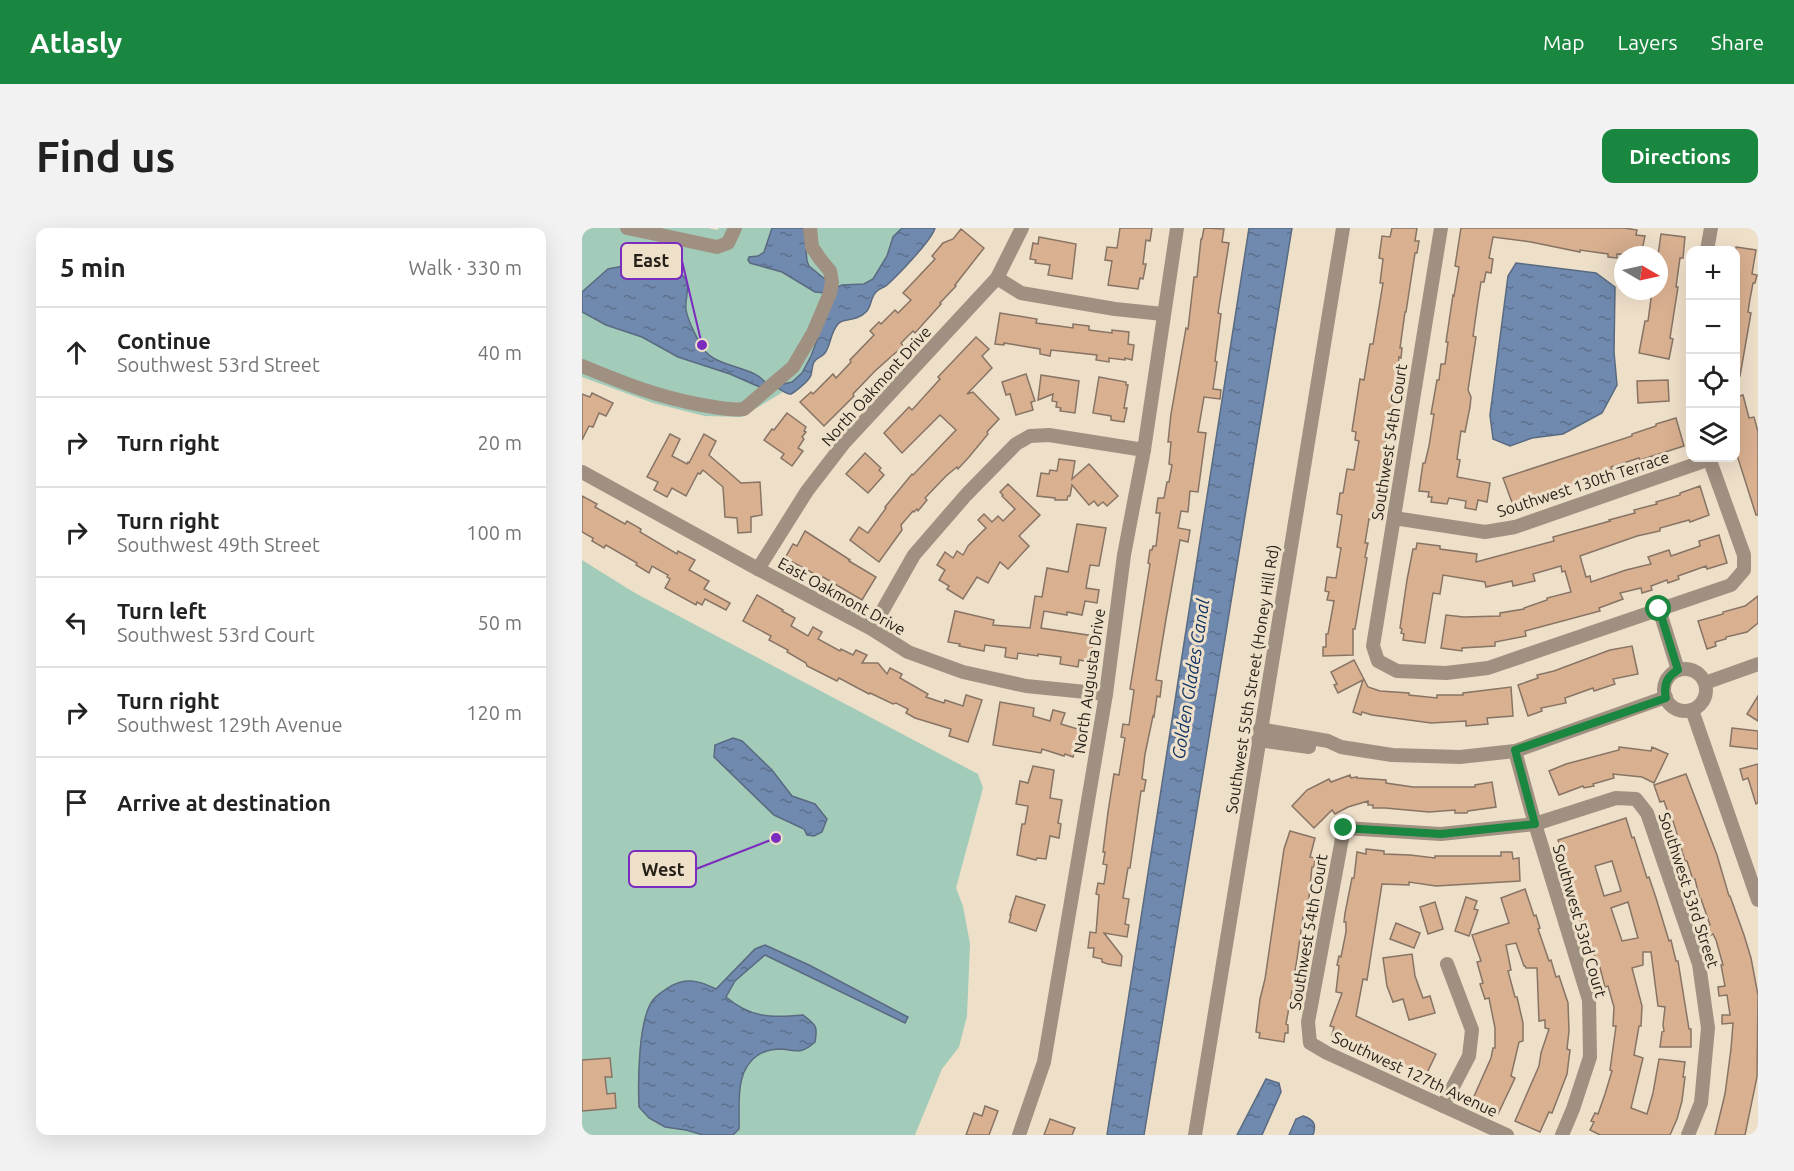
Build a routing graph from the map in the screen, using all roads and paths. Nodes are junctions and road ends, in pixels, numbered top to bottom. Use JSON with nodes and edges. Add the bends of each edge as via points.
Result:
{"nodes":[{"id":1,"x":627,"y":228,"type":"edge"},
{"id":2,"x":735,"y":228,"type":"edge"},
{"id":3,"x":810,"y":228,"type":"edge"},
{"id":4,"x":1022,"y":228,"type":"edge"},
{"id":5,"x":1177,"y":228,"type":"edge"},
{"id":6,"x":1343,"y":228,"type":"edge"},
{"id":7,"x":1440,"y":228,"type":"edge"},
{"id":8,"x":1711,"y":228,"type":"edge"},
{"id":9,"x":1708,"y":246,"type":"edge"},
{"id":10,"x":997,"y":278,"type":"junction"},
{"id":11,"x":1163,"y":314,"type":"junction"},
{"id":12,"x":582,"y":366,"type":"edge"},
{"id":13,"x":1144,"y":450,"type":"junction"},
{"id":14,"x":1698,"y":462,"type":"edge"},
{"id":15,"x":1710,"y":462,"type":"edge"},
{"id":16,"x":582,"y":472,"type":"edge"},
{"id":17,"x":1394,"y":518,"type":"junction"},
{"id":18,"x":758,"y":569,"type":"junction"},
{"id":19,"x":1659,"y":609,"type":"junction"},
{"id":20,"x":872,"y":628,"type":"junction"},
{"id":21,"x":1758,"y":664,"type":"edge"},
{"id":22,"x":1678,"y":670,"type":"junction"},
{"id":23,"x":1705,"y":683,"type":"junction"},
{"id":24,"x":1106,"y":694,"type":"junction"},
{"id":25,"x":1666,"y":698,"type":"junction"},
{"id":26,"x":1692,"y":710,"type":"junction"},
{"id":27,"x":1259,"y":735,"type":"junction"},
{"id":28,"x":1515,"y":750,"type":"junction"},
{"id":29,"x":1535,"y":824,"type":"junction"},
{"id":30,"x":1758,"y":900,"type":"edge"},
{"id":31,"x":1447,"y":964,"type":"dead end"},
{"id":32,"x":1310,"y":1043,"type":"joint"},
{"id":33,"x":1443,"y":1106,"type":"junction"},
{"id":34,"x":1019,"y":1135,"type":"edge"},
{"id":35,"x":1195,"y":1135,"type":"edge"},
{"id":36,"x":1507,"y":1135,"type":"edge"},
{"id":37,"x":1562,"y":1135,"type":"edge"},
{"id":38,"x":1688,"y":1135,"type":"edge"}],
"edges":[{"from":1,"to":2,"type":"street","via":[[717,247],[728,243]]},
{"from":3,"to":12,"type":"street","via":[[812,247],[830,271],[830,293],[793,367],[744,409],[653,394]]},
{"from":4,"to":10,"type":"street","name":"North Oakmont Drive"},
{"from":5,"to":11,"type":"street","name":"North Augusta Drive"},
{"from":6,"to":27,"type":"street","name":"Southwest 55th Street (Honey Hill Rd)"},
{"from":7,"to":17,"type":"street","name":"Southwest 54th Court"},
{"from":8,"to":9,"type":"street"},
{"from":10,"to":11,"type":"street","via":[[1021,293]]},
{"from":10,"to":18,"type":"street","name":"North Oakmont Drive","via":[[844,444],[807,491]]},
{"from":11,"to":13,"type":"street","name":"North Augusta Drive"},
{"from":13,"to":20,"type":"street","via":[[1049,435],[1030,436],[1016,444],[914,555]]},
{"from":13,"to":24,"type":"street","name":"North Augusta Drive","via":[[1124,555]]},
{"from":14,"to":17,"type":"street","name":"Southwest 130th Terrace","via":[[1495,531]]},
{"from":15,"to":19,"type":"street","via":[[1744,555],[1744,570],[1731,585]]},
{"from":16,"to":18,"type":"street","name":"East Oakmont Drive"},
{"from":17,"to":19,"type":"street","name":"Southwest 54th Court","via":[[1373,646],[1378,661],[1397,671],[1446,673],[1488,668]]},
{"from":18,"to":20,"type":"street","name":"East Oakmont Drive"},
{"from":19,"to":22,"type":"street"},
{"from":20,"to":24,"type":"street","name":"East Oakmont Drive","via":[[908,652],[963,672],[1026,686]]},
{"from":21,"to":23,"type":"street"},
{"from":22,"to":23,"type":"street","via":[[1697,673]]},
{"from":22,"to":25,"type":"street","via":[[1665,684]]},
{"from":23,"to":26,"type":"street","via":[[1705,696]]},
{"from":24,"to":34,"type":"street","name":"North Augusta Drive","via":[[1044,1062]]},
{"from":25,"to":26,"type":"street","via":[[1674,708]]},
{"from":25,"to":28,"type":"street"},
{"from":26,"to":30,"type":"street"},
{"from":27,"to":28,"type":"street","via":[[1328,741],[1341,747],[1392,755],[1460,757]]},
{"from":27,"to":35,"type":"street","name":"Southwest 55th Street (Honey Hill Rd)"},
{"from":28,"to":29,"type":"street","name":"Southwest 53rd Court"},
{"from":29,"to":32,"type":"street","name":"Southwest 54th Court","via":[[1441,834],[1344,828],[1308,1022]]},
{"from":29,"to":37,"type":"street","name":"Southwest 53rd Court","via":[[1589,1000],[1590,1057]]},
{"from":29,"to":38,"type":"street","name":"Southwest 53rd Street","via":[[1616,798],[1636,799],[1647,813],[1699,964],[1708,1029],[1701,1103]]},
{"from":31,"to":33,"type":"street","via":[[1472,1030],[1469,1056]]},
{"from":32,"to":33,"type":"street","name":"Southwest 127th Avenue"},
{"from":33,"to":36,"type":"street","name":"Southwest 127th Avenue"}]}
